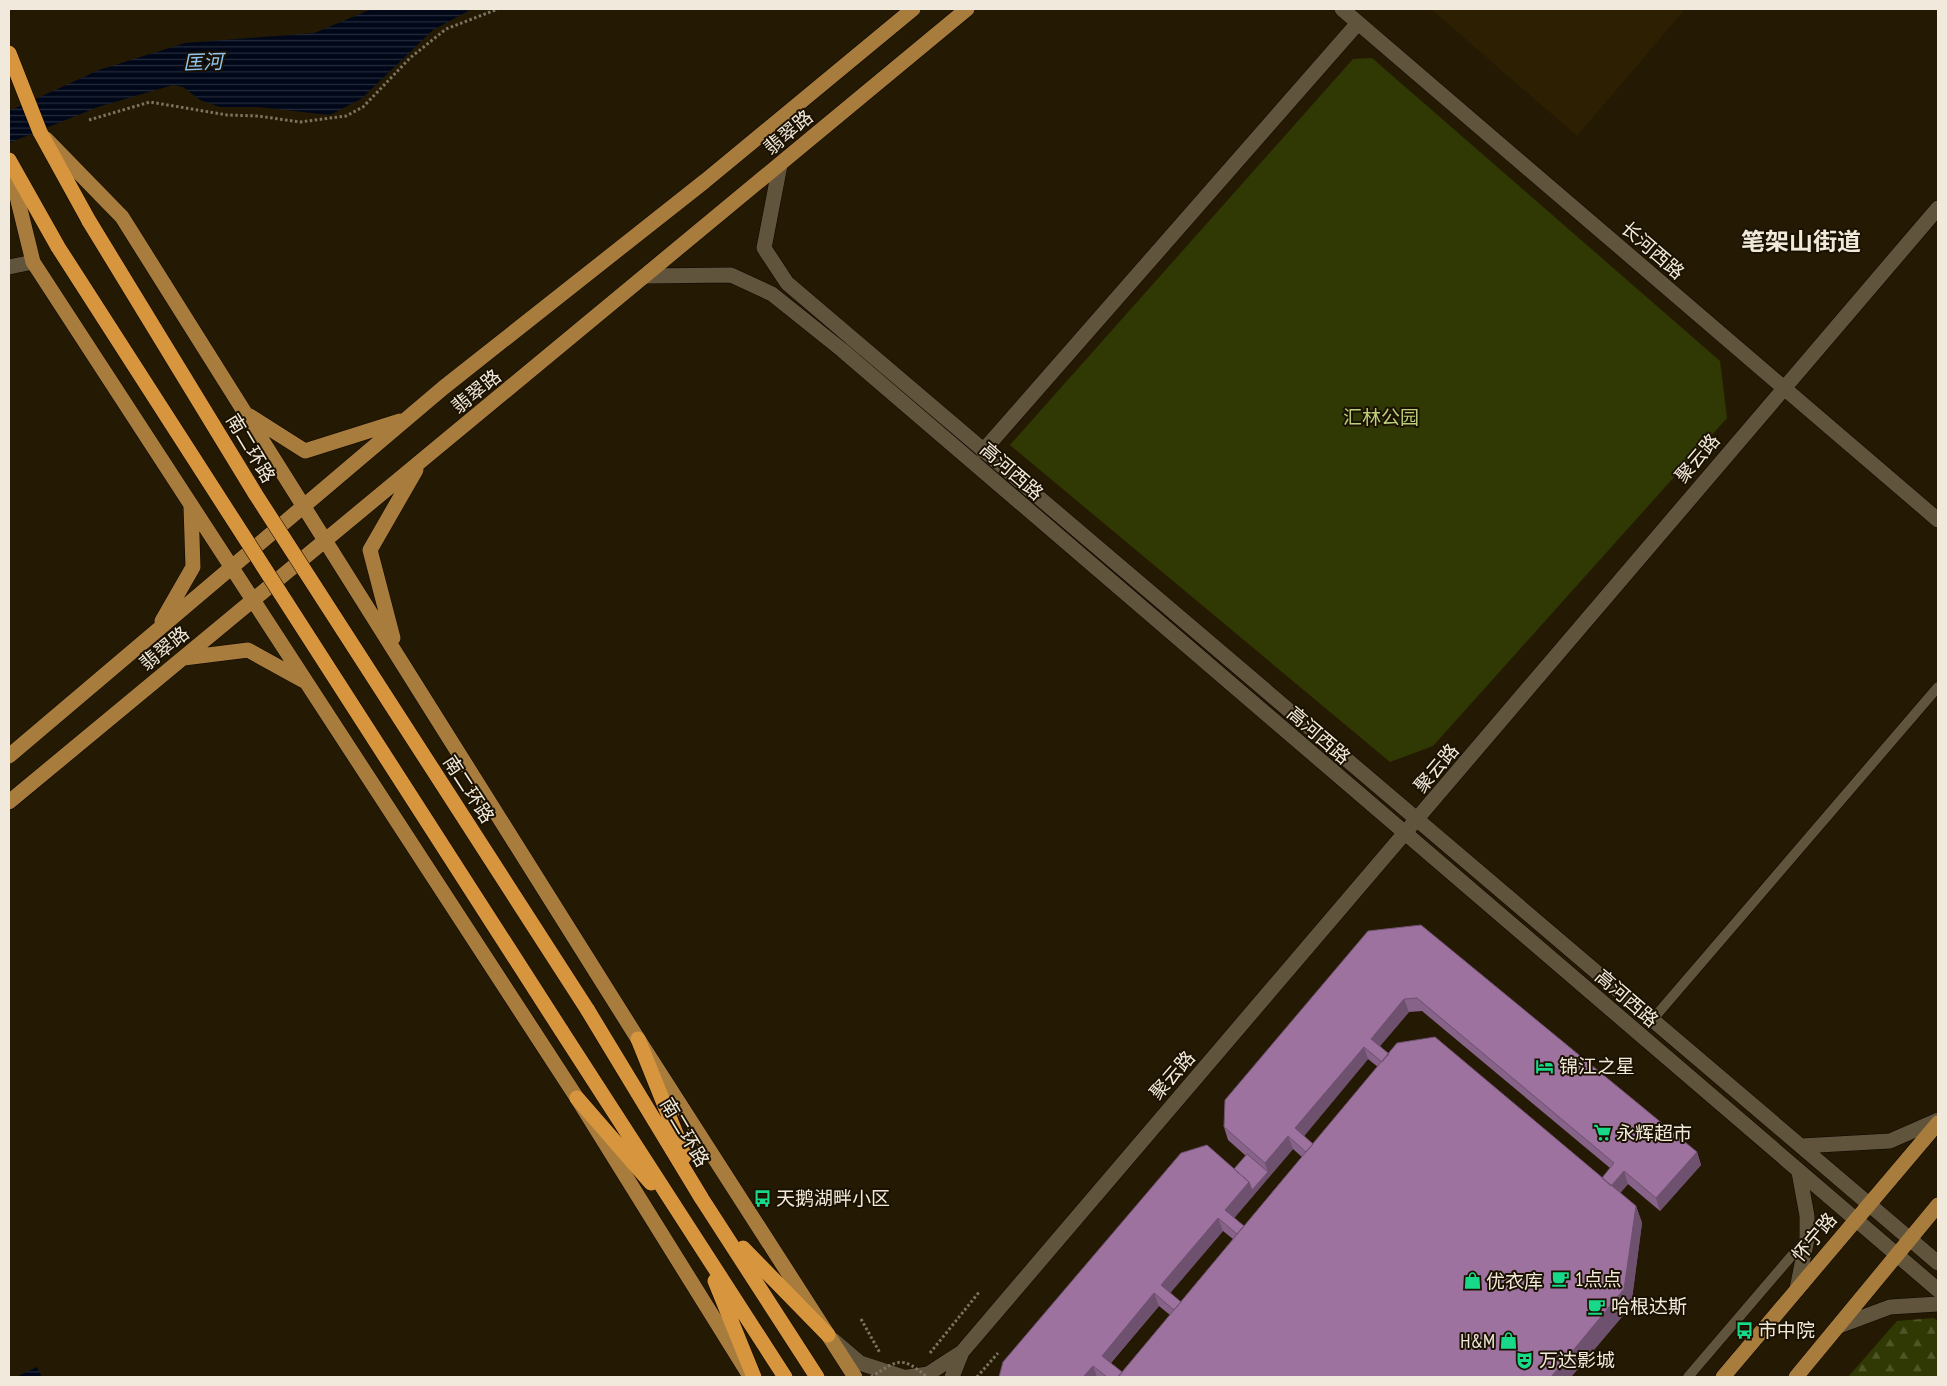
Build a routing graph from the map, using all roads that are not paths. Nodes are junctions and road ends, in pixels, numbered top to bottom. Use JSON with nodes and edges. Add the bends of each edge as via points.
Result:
{"nodes":[{"id":1,"x":913,"y":9,"type":"edge"},
{"id":2,"x":967,"y":9,"type":"edge"},
{"id":3,"x":1342,"y":9,"type":"edge"},
{"id":4,"x":1358,"y":22,"type":"junction"},
{"id":5,"x":9,"y":53,"type":"edge"},
{"id":6,"x":40,"y":132,"type":"junction"},
{"id":7,"x":9,"y":161,"type":"edge"},
{"id":8,"x":780,"y":165,"type":"junction"},
{"id":9,"x":1938,"y":208,"type":"edge"},
{"id":10,"x":33,"y":262,"type":"junction"},
{"id":11,"x":9,"y":267,"type":"edge"},
{"id":12,"x":647,"y":276,"type":"junction"},
{"id":13,"x":1783,"y":388,"type":"junction"},
{"id":14,"x":245,"y":414,"type":"junction"},
{"id":15,"x":406,"y":419,"type":"junction"},
{"id":16,"x":983,"y":451,"type":"junction"},
{"id":17,"x":420,"y":463,"type":"junction"},
{"id":18,"x":191,"y":505,"type":"junction"},
{"id":19,"x":304,"y":506,"type":"junction"},
{"id":20,"x":1938,"y":520,"type":"edge"},
{"id":21,"x":326,"y":541,"type":"junction"},
{"id":22,"x":232,"y":567,"type":"junction"},
{"id":23,"x":253,"y":600,"type":"junction"},
{"id":24,"x":156,"y":632,"type":"junction"},
{"id":25,"x":396,"y":652,"type":"junction"},
{"id":26,"x":184,"y":658,"type":"junction"},
{"id":27,"x":307,"y":683,"type":"junction"},
{"id":28,"x":1938,"y":687,"type":"edge"},
{"id":29,"x":9,"y":756,"type":"edge"},
{"id":30,"x":9,"y":802,"type":"edge"},
{"id":31,"x":1418,"y":819,"type":"junction"},
{"id":32,"x":1405,"y":835,"type":"junction"},
{"id":33,"x":1653,"y":1019,"type":"junction"},
{"id":34,"x":638,"y":1039,"type":"junction"},
{"id":35,"x":577,"y":1098,"type":"junction"},
{"id":36,"x":1938,"y":1122,"type":"edge"},
{"id":37,"x":1801,"y":1146,"type":"junction"},
{"id":38,"x":1799,"y":1172,"type":"junction"},
{"id":39,"x":702,"y":1199,"type":"junction"},
{"id":40,"x":1868,"y":1204,"type":"junction"},
{"id":41,"x":1938,"y":1205,"type":"edge"},
{"id":42,"x":1854,"y":1220,"type":"junction"},
{"id":43,"x":688,"y":1226,"type":"junction"},
{"id":44,"x":722,"y":1226,"type":"junction"},
{"id":45,"x":1807,"y":1239,"type":"junction"},
{"id":46,"x":1910,"y":1239,"type":"junction"},
{"id":47,"x":701,"y":1247,"type":"junction"},
{"id":48,"x":1896,"y":1256,"type":"junction"},
{"id":49,"x":1938,"y":1263,"type":"edge"},
{"id":50,"x":1797,"y":1289,"type":"junction"},
{"id":51,"x":1938,"y":1290,"type":"edge"},
{"id":52,"x":1938,"y":1304,"type":"edge"},
{"id":53,"x":1839,"y":1326,"type":"junction"},
{"id":54,"x":828,"y":1335,"type":"junction"},
{"id":55,"x":962,"y":1352,"type":"junction"},
{"id":56,"x":912,"y":1373,"type":"edge"},
{"id":57,"x":750,"y":1377,"type":"edge"},
{"id":58,"x":754,"y":1377,"type":"edge"},
{"id":59,"x":785,"y":1377,"type":"edge"},
{"id":60,"x":817,"y":1377,"type":"edge"},
{"id":61,"x":855,"y":1377,"type":"edge"},
{"id":62,"x":903,"y":1377,"type":"edge"},
{"id":63,"x":952,"y":1377,"type":"edge"},
{"id":64,"x":1688,"y":1377,"type":"edge"},
{"id":65,"x":1723,"y":1377,"type":"edge"},
{"id":66,"x":1796,"y":1377,"type":"edge"}],
"edges":[{"from":1,"to":15,"type":"main road","name":"翡翠路"},
{"from":2,"to":8,"type":"main road","name":"翡翠路"},
{"from":3,"to":4,"type":"street","name":"长河西路"},
{"from":4,"to":13,"type":"street","name":"长河西路"},
{"from":4,"to":16,"type":"street"},
{"from":5,"to":6,"type":"highway","name":"南二环路"},
{"from":6,"to":14,"type":"main road","via":[[122,217]]},
{"from":6,"to":39,"type":"highway","name":"南二环路","bridge":true,"via":[[89,221],[256,495],[587,1009]]},
{"from":7,"to":10,"type":"main road"},
{"from":7,"to":43,"type":"highway","bridge":true,"via":[[58,247]]},
{"from":8,"to":12,"type":"main road","name":"翡翠路"},
{"from":8,"to":16,"type":"street","name":"高河西路","via":[[764,248],[787,283]]},
{"from":9,"to":13,"type":"street","name":"聚云路"},
{"from":10,"to":11,"type":"street"},
{"from":10,"to":18,"type":"main road"},
{"from":12,"to":17,"type":"main road","name":"翡翠路"},
{"from":12,"to":32,"type":"street","name":"高河西路","via":[[731,275],[772,294],[842,350]]},
{"from":13,"to":20,"type":"street","name":"长河西路"},
{"from":13,"to":31,"type":"street","name":"聚云路"},
{"from":14,"to":15,"type":"main road","via":[[305,451]]},
{"from":14,"to":19,"type":"main road"},
{"from":15,"to":19,"type":"main road","name":"翡翠路"},
{"from":16,"to":31,"type":"street","name":"高河西路"},
{"from":17,"to":21,"type":"main road","name":"翡翠路"},
{"from":17,"to":25,"type":"main road","via":[[370,550]]},
{"from":18,"to":22,"type":"main road"},
{"from":18,"to":24,"type":"main road","via":[[193,567]]},
{"from":19,"to":21,"type":"main road"},
{"from":19,"to":22,"type":"main road","name":"翡翠路"},
{"from":21,"to":23,"type":"main road","name":"翡翠路"},
{"from":21,"to":25,"type":"main road"},
{"from":22,"to":23,"type":"main road"},
{"from":22,"to":24,"type":"main road","name":"翡翠路"},
{"from":23,"to":26,"type":"main road","name":"翡翠路"},
{"from":23,"to":27,"type":"main road"},
{"from":24,"to":29,"type":"main road","name":"翡翠路"},
{"from":25,"to":34,"type":"main road"},
{"from":26,"to":27,"type":"main road","via":[[248,650]]},
{"from":26,"to":30,"type":"main road","name":"翡翠路"},
{"from":27,"to":35,"type":"main road"},
{"from":28,"to":33,"type":"lane"},
{"from":31,"to":32,"type":"street","name":"聚云路"},
{"from":31,"to":33,"type":"street","name":"高河西路"},
{"from":32,"to":38,"type":"street","name":"高河西路"},
{"from":32,"to":55,"type":"street","name":"聚云路"},
{"from":33,"to":37,"type":"street","name":"高河西路"},
{"from":34,"to":39,"type":"highway"},
{"from":34,"to":54,"type":"main road"},
{"from":35,"to":43,"type":"highway"},
{"from":35,"to":57,"type":"main road"},
{"from":36,"to":37,"type":"street","via":[[1890,1140]]},
{"from":36,"to":40,"type":"main road","name":"怀宁路"},
{"from":37,"to":40,"type":"street","name":"高河西路"},
{"from":38,"to":42,"type":"street","name":"高河西路"},
{"from":38,"to":45,"type":"street","via":[[1807,1216]]},
{"from":39,"to":44,"type":"highway","name":"南二环路"},
{"from":40,"to":42,"type":"main road","name":"怀宁路"},
{"from":40,"to":46,"type":"street","name":"高河西路"},
{"from":41,"to":46,"type":"main road"},
{"from":42,"to":48,"type":"street","name":"高河西路"},
{"from":42,"to":50,"type":"main road","name":"怀宁路"},
{"from":43,"to":47,"type":"highway"},
{"from":44,"to":54,"type":"highway"},
{"from":44,"to":60,"type":"highway","name":"南二环路"},
{"from":45,"to":50,"type":"street"},
{"from":45,"to":64,"type":"lane"},
{"from":46,"to":48,"type":"main road"},
{"from":46,"to":49,"type":"street","name":"高河西路"},
{"from":47,"to":58,"type":"highway"},
{"from":47,"to":59,"type":"highway"},
{"from":48,"to":51,"type":"street","name":"高河西路"},
{"from":48,"to":53,"type":"main road"},
{"from":50,"to":65,"type":"main road","name":"怀宁路"},
{"from":52,"to":53,"type":"street","via":[[1890,1307]]},
{"from":53,"to":66,"type":"main road"},
{"from":54,"to":61,"type":"main road"},
{"from":54,"to":62,"type":"street","via":[[860,1363]]},
{"from":55,"to":56,"type":"street","via":[[928,1374]]},
{"from":55,"to":63,"type":"street"}]}
